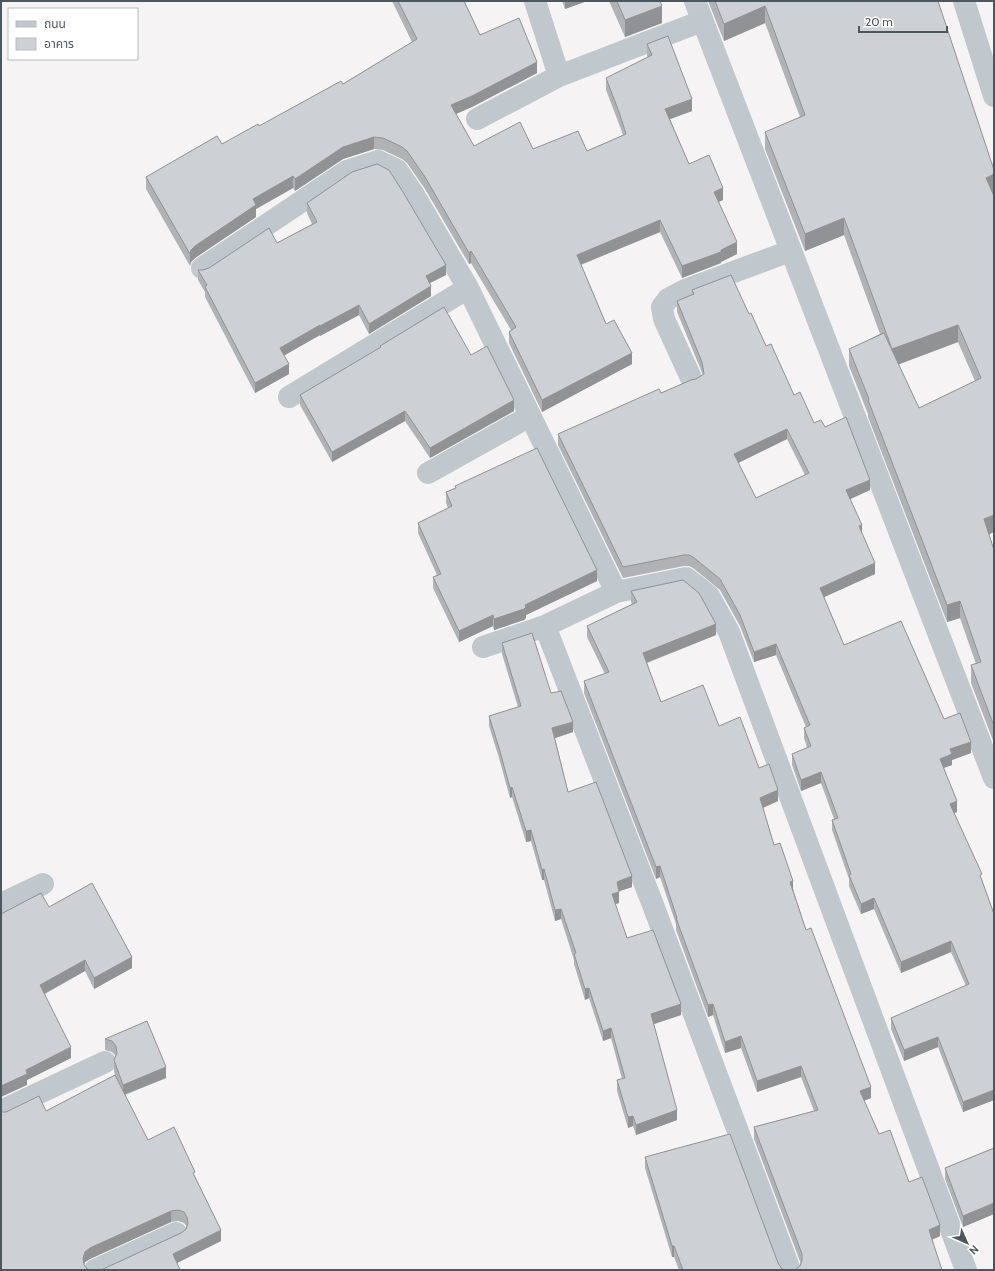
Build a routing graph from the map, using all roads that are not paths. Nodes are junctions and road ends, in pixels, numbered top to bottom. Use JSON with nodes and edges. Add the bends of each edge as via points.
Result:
{"nodes":[{"id":1,"x":535,"y":1,"type":"edge"},
{"id":2,"x":964,"y":1,"type":"edge"},
{"id":3,"x":698,"y":11,"type":"edge"},
{"id":4,"x":559,"y":76,"type":"junction"},
{"id":5,"x":994,"y":96,"type":"edge"},
{"id":6,"x":477,"y":119,"type":"dead end"},
{"id":7,"x":790,"y":251,"type":"junction"},
{"id":8,"x":202,"y":268,"type":"edge"},
{"id":9,"x":468,"y":288,"type":"junction"},
{"id":10,"x":691,"y":378,"type":"edge"},
{"id":11,"x":288,"y":397,"type":"dead end"},
{"id":12,"x":530,"y":416,"type":"junction"},
{"id":13,"x":428,"y":473,"type":"dead end"},
{"id":14,"x":616,"y":592,"type":"junction"},
{"id":15,"x":545,"y":626,"type":"junction"},
{"id":16,"x":483,"y":647,"type":"dead end"},
{"id":17,"x":994,"y":778,"type":"edge"},
{"id":18,"x":43,"y":884,"type":"dead end"},
{"id":19,"x":1,"y":904,"type":"edge"},
{"id":20,"x":105,"y":1062,"type":"dead end"},
{"id":21,"x":1,"y":1111,"type":"edge"},
{"id":22,"x":176,"y":1233,"type":"dead end"},
{"id":23,"x":95,"y":1270,"type":"edge"},
{"id":24,"x":790,"y":1270,"type":"edge"},
{"id":25,"x":966,"y":1270,"type":"edge"}],
"edges":[{"from":1,"to":4,"type":"street"},
{"from":2,"to":5,"type":"street"},
{"from":3,"to":4,"type":"street"},
{"from":3,"to":7,"type":"street"},
{"from":4,"to":6,"type":"street"},
{"from":7,"to":10,"type":"street","via":[[685,290],[668,299],[662,307],[664,319]]},
{"from":7,"to":17,"type":"street"},
{"from":8,"to":9,"type":"street","via":[[347,171],[378,161],[397,170]]},
{"from":9,"to":11,"type":"street"},
{"from":9,"to":12,"type":"street"},
{"from":12,"to":13,"type":"street"},
{"from":12,"to":14,"type":"street"},
{"from":14,"to":15,"type":"street"},
{"from":14,"to":25,"type":"street","via":[[686,578],[709,596],[729,632]]},
{"from":15,"to":16,"type":"street"},
{"from":15,"to":24,"type":"street"},
{"from":18,"to":19,"type":"street"},
{"from":20,"to":21,"type":"street"},
{"from":22,"to":23,"type":"street"}]}
